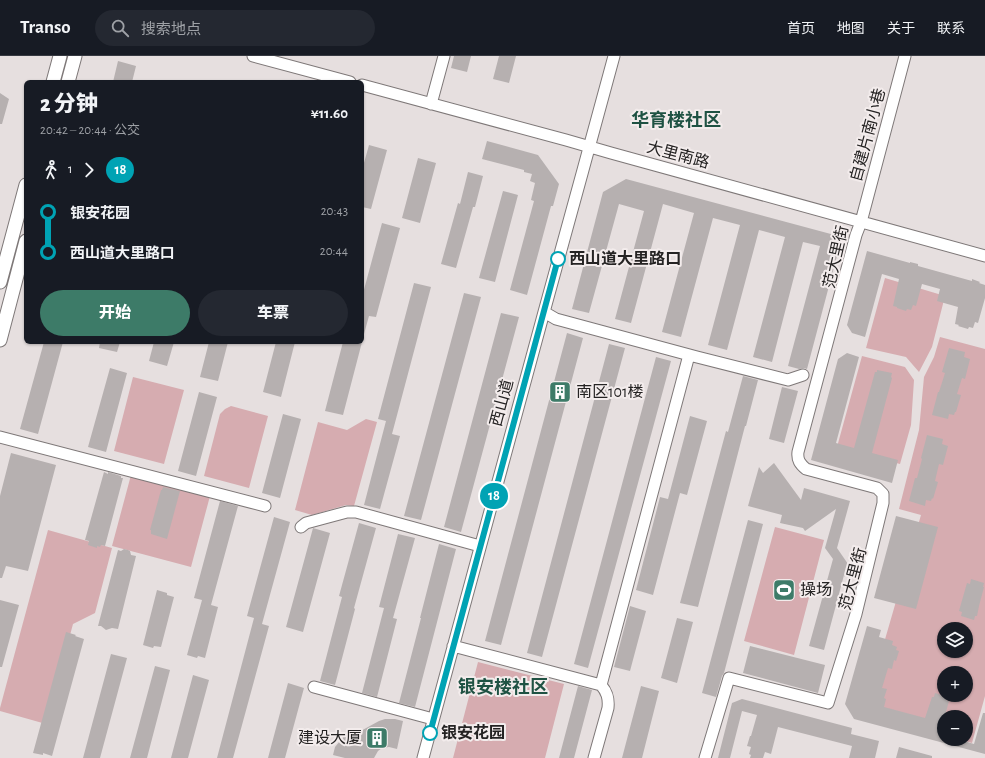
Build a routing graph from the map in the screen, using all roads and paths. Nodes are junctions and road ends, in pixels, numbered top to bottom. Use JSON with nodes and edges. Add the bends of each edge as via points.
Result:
{"nodes":[{"id":1,"x":60,"y":56,"type":"edge"},
{"id":2,"x":75,"y":56,"type":"edge"},
{"id":3,"x":253,"y":56,"type":"edge"},
{"id":4,"x":444,"y":56,"type":"edge"},
{"id":5,"x":614,"y":56,"type":"edge"},
{"id":6,"x":905,"y":56,"type":"edge"},
{"id":7,"x":54,"y":80,"type":"edge"},
{"id":8,"x":69,"y":80,"type":"edge"},
{"id":9,"x":343,"y":80,"type":"edge"},
{"id":10,"x":364,"y":86,"type":"edge"},
{"id":11,"x":431,"y":104,"type":"junction"},
{"id":12,"x":590,"y":148,"type":"junction"},
{"id":13,"x":24,"y":192,"type":"edge"},
{"id":14,"x":861,"y":222,"type":"junction"},
{"id":15,"x":24,"y":249,"type":"edge"},
{"id":16,"x":985,"y":256,"type":"edge"},
{"id":17,"x":0,"y":282,"type":"edge"},
{"id":18,"x":544,"y":312,"type":"junction"},
{"id":19,"x":0,"y":340,"type":"edge"},
{"id":20,"x":690,"y":355,"type":"junction"},
{"id":21,"x":803,"y":375,"type":"dead end"},
{"id":22,"x":0,"y":438,"type":"edge"},
{"id":23,"x":265,"y":506,"type":"dead end"},
{"id":24,"x":300,"y":527,"type":"dead end"},
{"id":25,"x":480,"y":546,"type":"junction"},
{"id":26,"x":453,"y":646,"type":"junction"},
{"id":27,"x":601,"y":685,"type":"junction"},
{"id":28,"x":314,"y":687,"type":"dead end"},
{"id":29,"x":434,"y":719,"type":"junction"},
{"id":30,"x":423,"y":758,"type":"edge"},
{"id":31,"x":594,"y":758,"type":"edge"},
{"id":32,"x":705,"y":758,"type":"edge"},
{"id":33,"x":708,"y":758,"type":"edge"}],
"edges":[{"from":1,"to":7,"type":"main road"},
{"from":2,"to":8,"type":"main road"},
{"from":3,"to":9,"type":"street"},
{"from":4,"to":11,"type":"street"},
{"from":5,"to":12,"type":"street","name":"西山道"},
{"from":6,"to":14,"type":"street","name":"自建片南小巷"},
{"from":10,"to":11,"type":"street","name":"大里南路"},
{"from":11,"to":12,"type":"street","name":"大里南路"},
{"from":12,"to":14,"type":"street","name":"大里南路"},
{"from":12,"to":18,"type":"street","name":"西山道"},
{"from":13,"to":17,"type":"main road"},
{"from":14,"to":16,"type":"street","name":"大里南路"},
{"from":14,"to":32,"type":"street","name":"范大里街","via":[[797,457],[800,465],[806,469],[877,488],[883,494],[856,614],[828,703],[729,678]]},
{"from":14,"to":33,"type":"street","name":"范大里街","via":[[861,237],[802,456],[805,463],[810,466],[880,485],[889,492],[891,498],[861,616],[831,708],[731,682]]},
{"from":15,"to":19,"type":"main road"},
{"from":18,"to":20,"type":"street","via":[[556,319]]},
{"from":18,"to":25,"type":"street","name":"西山道"},
{"from":20,"to":21,"type":"street","via":[[788,380]]},
{"from":20,"to":27,"type":"street"},
{"from":22,"to":23,"type":"street"},
{"from":24,"to":25,"type":"street","via":[[346,512],[356,512]]},
{"from":25,"to":26,"type":"street","name":"西山道"},
{"from":26,"to":27,"type":"street"},
{"from":26,"to":29,"type":"street","name":"西山道"},
{"from":27,"to":31,"type":"street","via":[[609,700]]},
{"from":28,"to":29,"type":"street"},
{"from":29,"to":30,"type":"street","name":"西山道"}]}
